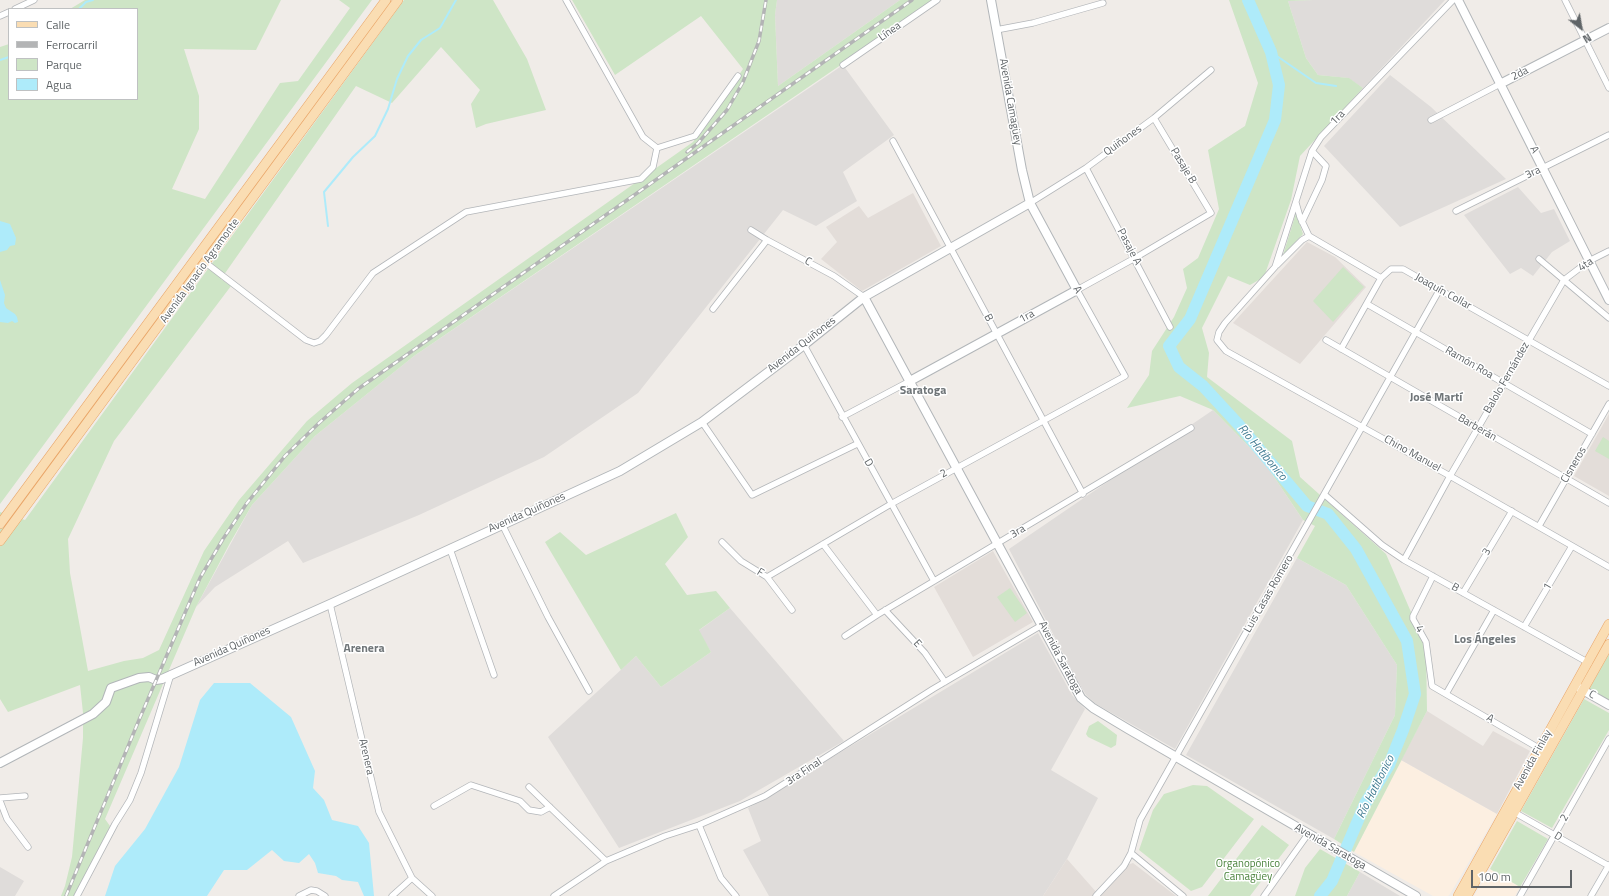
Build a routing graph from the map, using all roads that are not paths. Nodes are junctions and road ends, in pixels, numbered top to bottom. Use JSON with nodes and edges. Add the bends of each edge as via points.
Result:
{"nodes":[{"id":1,"x":34,"y":0,"type":"edge"},
{"id":2,"x":386,"y":0,"type":"edge"},
{"id":3,"x":398,"y":0,"type":"edge"},
{"id":4,"x":566,"y":0,"type":"edge"},
{"id":5,"x":938,"y":0,"type":"edge"},
{"id":6,"x":991,"y":0,"type":"edge"},
{"id":7,"x":1453,"y":0,"type":"edge"},
{"id":8,"x":1458,"y":0,"type":"edge"},
{"id":9,"x":1565,"y":0,"type":"edge"},
{"id":10,"x":1103,"y":3,"type":"dead end"},
{"id":11,"x":17,"y":8,"type":"edge"},
{"id":12,"x":1609,"y":28,"type":"edge"},
{"id":13,"x":996,"y":30,"type":"junction"},
{"id":14,"x":1585,"y":40,"type":"junction"},
{"id":15,"x":843,"y":65,"type":"dead end"},
{"id":16,"x":1211,"y":70,"type":"dead end"},
{"id":17,"x":738,"y":76,"type":"dead end"},
{"id":18,"x":1500,"y":84,"type":"junction"},
{"id":19,"x":1609,"y":88,"type":"edge"},
{"id":20,"x":1154,"y":118,"type":"junction"},
{"id":21,"x":1431,"y":120,"type":"dead end"},
{"id":22,"x":1609,"y":135,"type":"edge"},
{"id":23,"x":893,"y":141,"type":"dead end"},
{"id":24,"x":657,"y":148,"type":"junction"},
{"id":25,"x":1312,"y":151,"type":"junction"},
{"id":26,"x":1086,"y":168,"type":"junction"},
{"id":27,"x":1543,"y":168,"type":"junction"},
{"id":28,"x":1030,"y":203,"type":"junction"},
{"id":29,"x":1296,"y":203,"type":"junction"},
{"id":30,"x":1456,"y":211,"type":"dead end"},
{"id":31,"x":1211,"y":213,"type":"joint"},
{"id":32,"x":1302,"y":222,"type":"junction"},
{"id":33,"x":751,"y":230,"type":"dead end"},
{"id":34,"x":1309,"y":236,"type":"junction"},
{"id":35,"x":767,"y":240,"type":"junction"},
{"id":36,"x":950,"y":247,"type":"junction"},
{"id":37,"x":1609,"y":251,"type":"edge"},
{"id":38,"x":1135,"y":258,"type":"junction"},
{"id":39,"x":1539,"y":260,"type":"dead end"},
{"id":40,"x":1589,"y":261,"type":"junction"},
{"id":41,"x":206,"y":263,"type":"junction"},
{"id":42,"x":1275,"y":267,"type":"junction"},
{"id":43,"x":1381,"y":278,"type":"junction"},
{"id":44,"x":1564,"y":280,"type":"junction"},
{"id":45,"x":1440,"y":289,"type":"junction"},
{"id":46,"x":1077,"y":290,"type":"junction"},
{"id":47,"x":864,"y":297,"type":"junction"},
{"id":48,"x":1609,"y":300,"type":"edge"},
{"id":49,"x":1367,"y":304,"type":"junction"},
{"id":50,"x":712,"y":309,"type":"dead end"},
{"id":51,"x":1609,"y":318,"type":"edge"},
{"id":52,"x":1170,"y":327,"type":"dead end"},
{"id":53,"x":1416,"y":333,"type":"junction"},
{"id":54,"x":996,"y":334,"type":"junction"},
{"id":55,"x":1216,"y":340,"type":"joint"},
{"id":56,"x":1326,"y":340,"type":"dead end"},
{"id":57,"x":1529,"y":340,"type":"junction"},
{"id":58,"x":804,"y":345,"type":"junction"},
{"id":59,"x":1341,"y":350,"type":"junction"},
{"id":60,"x":1125,"y":376,"type":"joint"},
{"id":61,"x":1391,"y":378,"type":"junction"},
{"id":62,"x":910,"y":381,"type":"junction"},
{"id":63,"x":1504,"y":384,"type":"junction"},
{"id":64,"x":1609,"y":386,"type":"edge"},
{"id":65,"x":1609,"y":404,"type":"edge"},
{"id":66,"x":842,"y":417,"type":"junction"},
{"id":67,"x":1043,"y":420,"type":"junction"},
{"id":68,"x":702,"y":422,"type":"junction"},
{"id":69,"x":1363,"y":427,"type":"junction"},
{"id":70,"x":1191,"y":428,"type":"dead end"},
{"id":71,"x":1478,"y":428,"type":"junction"},
{"id":72,"x":1592,"y":434,"type":"junction"},
{"id":73,"x":857,"y":444,"type":"junction"},
{"id":74,"x":956,"y":467,"type":"junction"},
{"id":75,"x":1450,"y":476,"type":"junction"},
{"id":76,"x":1566,"y":479,"type":"junction"},
{"id":77,"x":1083,"y":494,"type":"junction"},
{"id":78,"x":1325,"y":495,"type":"junction"},
{"id":79,"x":1609,"y":503,"type":"edge"},
{"id":80,"x":891,"y":504,"type":"junction"},
{"id":81,"x":1512,"y":511,"type":"junction"},
{"id":82,"x":0,"y":524,"type":"edge"},
{"id":83,"x":502,"y":524,"type":"junction"},
{"id":84,"x":1539,"y":526,"type":"junction"},
{"id":85,"x":0,"y":541,"type":"edge"},
{"id":86,"x":722,"y":542,"type":"dead end"},
{"id":87,"x":823,"y":544,"type":"junction"},
{"id":88,"x":998,"y":544,"type":"junction"},
{"id":89,"x":1572,"y":546,"type":"junction"},
{"id":90,"x":450,"y":549,"type":"junction"},
{"id":91,"x":1404,"y":560,"type":"junction"},
{"id":92,"x":1609,"y":567,"type":"edge"},
{"id":93,"x":1433,"y":576,"type":"junction"},
{"id":94,"x":767,"y":577,"type":"junction"},
{"id":95,"x":934,"y":581,"type":"junction"},
{"id":96,"x":1463,"y":593,"type":"junction"},
{"id":97,"x":330,"y":604,"type":"junction"},
{"id":98,"x":792,"y":610,"type":"dead end"},
{"id":99,"x":885,"y":610,"type":"junction"},
{"id":100,"x":1494,"y":610,"type":"junction"},
{"id":101,"x":877,"y":615,"type":"junction"},
{"id":102,"x":1609,"y":624,"type":"edge"},
{"id":103,"x":1042,"y":625,"type":"junction"},
{"id":104,"x":1524,"y":627,"type":"junction"},
{"id":105,"x":845,"y":636,"type":"dead end"},
{"id":106,"x":1609,"y":644,"type":"edge"},
{"id":107,"x":1587,"y":662,"type":"junction"},
{"id":108,"x":1596,"y":667,"type":"junction"},
{"id":109,"x":172,"y":674,"type":"junction"},
{"id":110,"x":494,"y":675,"type":"dead end"},
{"id":111,"x":944,"y":682,"type":"junction"},
{"id":112,"x":1432,"y":686,"type":"joint"},
{"id":113,"x":1574,"y":686,"type":"junction"},
{"id":114,"x":1583,"y":690,"type":"junction"},
{"id":115,"x":589,"y":691,"type":"dead end"},
{"id":116,"x":1446,"y":694,"type":"junction"},
{"id":117,"x":1609,"y":705,"type":"edge"},
{"id":118,"x":1609,"y":739,"type":"edge"},
{"id":119,"x":1543,"y":750,"type":"junction"},
{"id":120,"x":1176,"y":756,"type":"junction"},
{"id":121,"x":0,"y":763,"type":"edge"},
{"id":122,"x":529,"y":788,"type":"dead end"},
{"id":123,"x":25,"y":796,"type":"dead end"},
{"id":124,"x":0,"y":799,"type":"edge"},
{"id":125,"x":434,"y":806,"type":"dead end"},
{"id":126,"x":550,"y":807,"type":"junction"},
{"id":127,"x":1510,"y":809,"type":"junction"},
{"id":128,"x":699,"y":825,"type":"junction"},
{"id":129,"x":1308,"y":834,"type":"junction"},
{"id":130,"x":1555,"y":836,"type":"junction"},
{"id":131,"x":28,"y":847,"type":"dead end"},
{"id":132,"x":1131,"y":854,"type":"junction"},
{"id":133,"x":606,"y":861,"type":"junction"},
{"id":134,"x":1609,"y":866,"type":"edge"},
{"id":135,"x":412,"y":878,"type":"junction"},
{"id":136,"x":734,"y":895,"type":"edge"},
{"id":137,"x":77,"y":896,"type":"edge"},
{"id":138,"x":299,"y":896,"type":"edge"},
{"id":139,"x":325,"y":896,"type":"edge"},
{"id":140,"x":392,"y":896,"type":"edge"},
{"id":141,"x":432,"y":896,"type":"edge"},
{"id":142,"x":554,"y":896,"type":"edge"},
{"id":143,"x":1096,"y":896,"type":"edge"},
{"id":144,"x":1183,"y":896,"type":"edge"},
{"id":145,"x":1264,"y":896,"type":"edge"},
{"id":146,"x":1416,"y":896,"type":"edge"},
{"id":147,"x":1458,"y":896,"type":"edge"},
{"id":148,"x":1467,"y":896,"type":"edge"},
{"id":149,"x":1520,"y":896,"type":"edge"},
{"id":150,"x":1591,"y":896,"type":"edge"}],
"edges":[{"from":1,"to":11,"type":"street"},
{"from":2,"to":82,"type":"main road","name":"Avenida Ignacio Agramonte"},
{"from":3,"to":41,"type":"main road","name":"Avenida Ignacio Agramonte"},
{"from":4,"to":24,"type":"street","via":[[643,138]]},
{"from":5,"to":15,"type":"street","name":"Línea"},
{"from":6,"to":13,"type":"main road","name":"Avenida Camagüey"},
{"from":7,"to":25,"type":"street","name":"1ra","via":[[1335,121]]},
{"from":8,"to":18,"type":"main road","name":"A"},
{"from":9,"to":14,"type":"street"},
{"from":10,"to":13,"type":"street","via":[[1033,23]]},
{"from":12,"to":14,"type":"main road","name":"2da"},
{"from":13,"to":28,"type":"main road","name":"Avenida Camagüey"},
{"from":14,"to":18,"type":"main road","name":"2da"},
{"from":14,"to":19,"type":"street"},
{"from":16,"to":20,"type":"street","name":"Quiñones"},
{"from":17,"to":24,"type":"street","via":[[695,136]]},
{"from":18,"to":21,"type":"street","name":"2da"},
{"from":18,"to":27,"type":"main road","name":"A"},
{"from":20,"to":26,"type":"street","name":"Quiñones"},
{"from":20,"to":31,"type":"street","name":"Pasaje B"},
{"from":22,"to":27,"type":"street","name":"3ra"},
{"from":23,"to":36,"type":"street","name":"B"},
{"from":24,"to":41,"type":"street","via":[[653,166],[641,179],[466,212],[373,273],[326,335],[314,343],[306,340]]},
{"from":25,"to":29,"type":"street","name":"1ra"},
{"from":25,"to":32,"type":"street","via":[[1326,166]]},
{"from":26,"to":28,"type":"street","name":"Quiñones"},
{"from":26,"to":38,"type":"street","name":"Pasaje A"},
{"from":27,"to":30,"type":"street","name":"3ra"},
{"from":27,"to":40,"type":"main road","name":"A"},
{"from":28,"to":36,"type":"main road","name":"Avenida Quiñones"},
{"from":28,"to":46,"type":"main road","name":"A"},
{"from":29,"to":32,"type":"street"},
{"from":29,"to":42,"type":"street","name":"1ra"},
{"from":31,"to":38,"type":"street","name":"1ra"},
{"from":32,"to":34,"type":"street"},
{"from":33,"to":35,"type":"street","name":"C"},
{"from":34,"to":42,"type":"street","name":"1ra"},
{"from":34,"to":43,"type":"street"},
{"from":35,"to":47,"type":"street","name":"C","via":[[834,276]]},
{"from":35,"to":50,"type":"street"},
{"from":36,"to":47,"type":"main road","name":"Avenida Quiñones"},
{"from":36,"to":54,"type":"street","name":"B"},
{"from":37,"to":40,"type":"street","name":"4ta"},
{"from":38,"to":46,"type":"street","name":"1ra"},
{"from":38,"to":52,"type":"street","name":"Pasaje A"},
{"from":39,"to":44,"type":"street"},
{"from":40,"to":44,"type":"street","name":"4ta"},
{"from":40,"to":48,"type":"main road","name":"A"},
{"from":41,"to":85,"type":"main road","name":"Avenida Ignacio Agramonte"},
{"from":42,"to":55,"type":"street","name":"1ra","via":[[1225,323]]},
{"from":43,"to":45,"type":"street","name":"Joaquín Collar","via":[[1391,269],[1403,269]]},
{"from":43,"to":49,"type":"street"},
{"from":44,"to":51,"type":"street"},
{"from":44,"to":57,"type":"street","name":"Balolo Fernández"},
{"from":45,"to":53,"type":"street","name":"Luis Casas Romero"},
{"from":45,"to":57,"type":"street","name":"Joaquín Collar"},
{"from":46,"to":54,"type":"main road","name":"1ra"},
{"from":46,"to":60,"type":"street","name":"A"},
{"from":47,"to":58,"type":"main road","name":"Avenida Quiñones"},
{"from":47,"to":62,"type":"main road","name":"Avenida Saratoga"},
{"from":49,"to":53,"type":"street","name":"Ramón Roa"},
{"from":49,"to":59,"type":"street"},
{"from":53,"to":61,"type":"street","name":"Luis Casas Romero"},
{"from":53,"to":63,"type":"street","name":"Ramón Roa"},
{"from":54,"to":62,"type":"main road","name":"1ra"},
{"from":54,"to":67,"type":"street","name":"B"},
{"from":55,"to":69,"type":"street","name":"Chino Manuel","via":[[1226,351]]},
{"from":56,"to":59,"type":"street","name":"Barberán"},
{"from":57,"to":63,"type":"street","name":"Balolo Fernández"},
{"from":57,"to":64,"type":"street","name":"Joaquín Collar"},
{"from":58,"to":66,"type":"street","name":"D"},
{"from":58,"to":68,"type":"main road","name":"Avenida Quiñones"},
{"from":59,"to":61,"type":"street","name":"Barberán"},
{"from":60,"to":67,"type":"street","name":"2"},
{"from":61,"to":69,"type":"street","name":"Luis Casas Romero"},
{"from":61,"to":71,"type":"street","name":"Barberán"},
{"from":62,"to":66,"type":"street","name":"1ra"},
{"from":62,"to":74,"type":"main road","name":"Avenida Saratoga"},
{"from":63,"to":71,"type":"street","name":"Balolo Fernández"},
{"from":63,"to":72,"type":"street","name":"Ramón Roa"},
{"from":65,"to":72,"type":"street","name":"Cisneros"},
{"from":66,"to":73,"type":"street","name":"D"},
{"from":67,"to":74,"type":"street","name":"2"},
{"from":67,"to":77,"type":"street","name":"B"},
{"from":68,"to":73,"type":"street","via":[[752,495]]},
{"from":68,"to":83,"type":"main road","name":"Avenida Quiñones","via":[[620,471]]},
{"from":69,"to":75,"type":"street","name":"Chino Manuel"},
{"from":69,"to":78,"type":"street","name":"Luis Casas Romero"},
{"from":70,"to":77,"type":"street","name":"3ra"},
{"from":71,"to":75,"type":"street","name":"Balolo Fernández"},
{"from":71,"to":76,"type":"street","name":"Barberán"},
{"from":72,"to":76,"type":"street","name":"Cisneros"},
{"from":73,"to":80,"type":"street","name":"D"},
{"from":74,"to":80,"type":"street","name":"2"},
{"from":74,"to":88,"type":"main road","name":"Avenida Saratoga"},
{"from":75,"to":81,"type":"street","name":"Chino Manuel"},
{"from":75,"to":91,"type":"street","name":"Balolo Fernández"},
{"from":76,"to":79,"type":"street","name":"Barberán"},
{"from":76,"to":84,"type":"street","name":"Cisneros"},
{"from":77,"to":88,"type":"street","name":"3ra"},
{"from":78,"to":91,"type":"street","name":"B","via":[[1382,545]]},
{"from":78,"to":120,"type":"street","name":"Luis Casas Romero"},
{"from":80,"to":87,"type":"street","name":"2"},
{"from":80,"to":95,"type":"street","name":"D"},
{"from":81,"to":84,"type":"street","name":"Chino Manuel"},
{"from":81,"to":96,"type":"street","name":"3"},
{"from":83,"to":90,"type":"main road","name":"Avenida Quiñones"},
{"from":83,"to":115,"type":"street","via":[[548,617]]},
{"from":84,"to":89,"type":"street","name":"Chino Manuel"},
{"from":86,"to":94,"type":"street","name":"F","via":[[741,561]]},
{"from":87,"to":94,"type":"street","name":"2"},
{"from":87,"to":101,"type":"street"},
{"from":88,"to":95,"type":"street","name":"3ra"},
{"from":88,"to":103,"type":"main road","name":"Avenida Saratoga"},
{"from":89,"to":92,"type":"street","name":"Chino Manuel"},
{"from":89,"to":104,"type":"street","name":"1"},
{"from":90,"to":97,"type":"main road","name":"Avenida Quiñones"},
{"from":90,"to":110,"type":"street"},
{"from":91,"to":93,"type":"street","name":"B"},
{"from":93,"to":96,"type":"street","name":"B"},
{"from":93,"to":112,"type":"street","name":"4","via":[[1413,616],[1426,642]]},
{"from":94,"to":98,"type":"street","name":"F"},
{"from":95,"to":99,"type":"street","name":"3ra"},
{"from":96,"to":100,"type":"street","name":"B"},
{"from":97,"to":109,"type":"main road","name":"Avenida Quiñones"},
{"from":97,"to":135,"type":"street","name":"Arenera","via":[[379,812]]},
{"from":99,"to":101,"type":"street","name":"3ra"},
{"from":99,"to":111,"type":"street","name":"E","via":[[925,653]]},
{"from":100,"to":104,"type":"street","name":"B"},
{"from":100,"to":116,"type":"street"},
{"from":101,"to":105,"type":"street","name":"3ra"},
{"from":102,"to":107,"type":"main road","name":"Avenida Finlay"},
{"from":103,"to":111,"type":"street","name":"3ra Final"},
{"from":103,"to":120,"type":"main road","name":"Avenida Saratoga","via":[[1081,698],[1093,708]]},
{"from":104,"to":107,"type":"street","name":"B"},
{"from":106,"to":108,"type":"main road","name":"Avenida Finlay"},
{"from":107,"to":108,"type":"street","name":"B"},
{"from":107,"to":113,"type":"main road","name":"Avenida Finlay"},
{"from":108,"to":114,"type":"main road","name":"Avenida Finlay"},
{"from":109,"to":121,"type":"main road","name":"Avenida Quiñones","via":[[156,680],[149,677],[139,678],[111,688],[106,702],[93,714]]},
{"from":109,"to":137,"type":"street","via":[[130,800],[114,824]]},
{"from":111,"to":128,"type":"street","name":"3ra Final","via":[[765,796]]},
{"from":112,"to":116,"type":"street","name":"A"},
{"from":113,"to":114,"type":"main road","name":"C"},
{"from":113,"to":119,"type":"main road","name":"Avenida Finlay"},
{"from":114,"to":117,"type":"main road","name":"C"},
{"from":114,"to":119,"type":"main road","name":"Avenida Finlay"},
{"from":116,"to":119,"type":"street","name":"A"},
{"from":118,"to":130,"type":"street","name":"2"},
{"from":119,"to":127,"type":"main road","name":"Avenida Finlay"},
{"from":120,"to":129,"type":"main road","name":"Avenida Saratoga"},
{"from":120,"to":132,"type":"street","name":"Luis Casas Romero","via":[[1140,820]]},
{"from":122,"to":126,"type":"street"},
{"from":123,"to":124,"type":"street"},
{"from":124,"to":131,"type":"street","via":[[7,819]]},
{"from":125,"to":126,"type":"street","via":[[471,786],[520,801],[529,810],[541,812]]},
{"from":126,"to":133,"type":"street"},
{"from":127,"to":130,"type":"street","name":"D"},
{"from":127,"to":147,"type":"main road","name":"Avenida Finlay"},
{"from":127,"to":148,"type":"main road","name":"Avenida Finlay"},
{"from":128,"to":133,"type":"street","name":"3ra Final","via":[[665,836]]},
{"from":128,"to":136,"type":"street","via":[[721,878]]},
{"from":129,"to":145,"type":"street"},
{"from":129,"to":146,"type":"main road","name":"Avenida Saratoga"},
{"from":130,"to":134,"type":"street","name":"D"},
{"from":130,"to":149,"type":"street","name":"2"},
{"from":132,"to":143,"type":"street","name":"Luis Casas Romero","via":[[1124,866]]},
{"from":132,"to":144,"type":"street"},
{"from":133,"to":142,"type":"street","name":"3ra Final"},
{"from":134,"to":150,"type":"street"},
{"from":135,"to":140,"type":"street"},
{"from":135,"to":141,"type":"street","name":"Arenera"},
{"from":138,"to":139,"type":"street","via":[[311,890]]}]}
